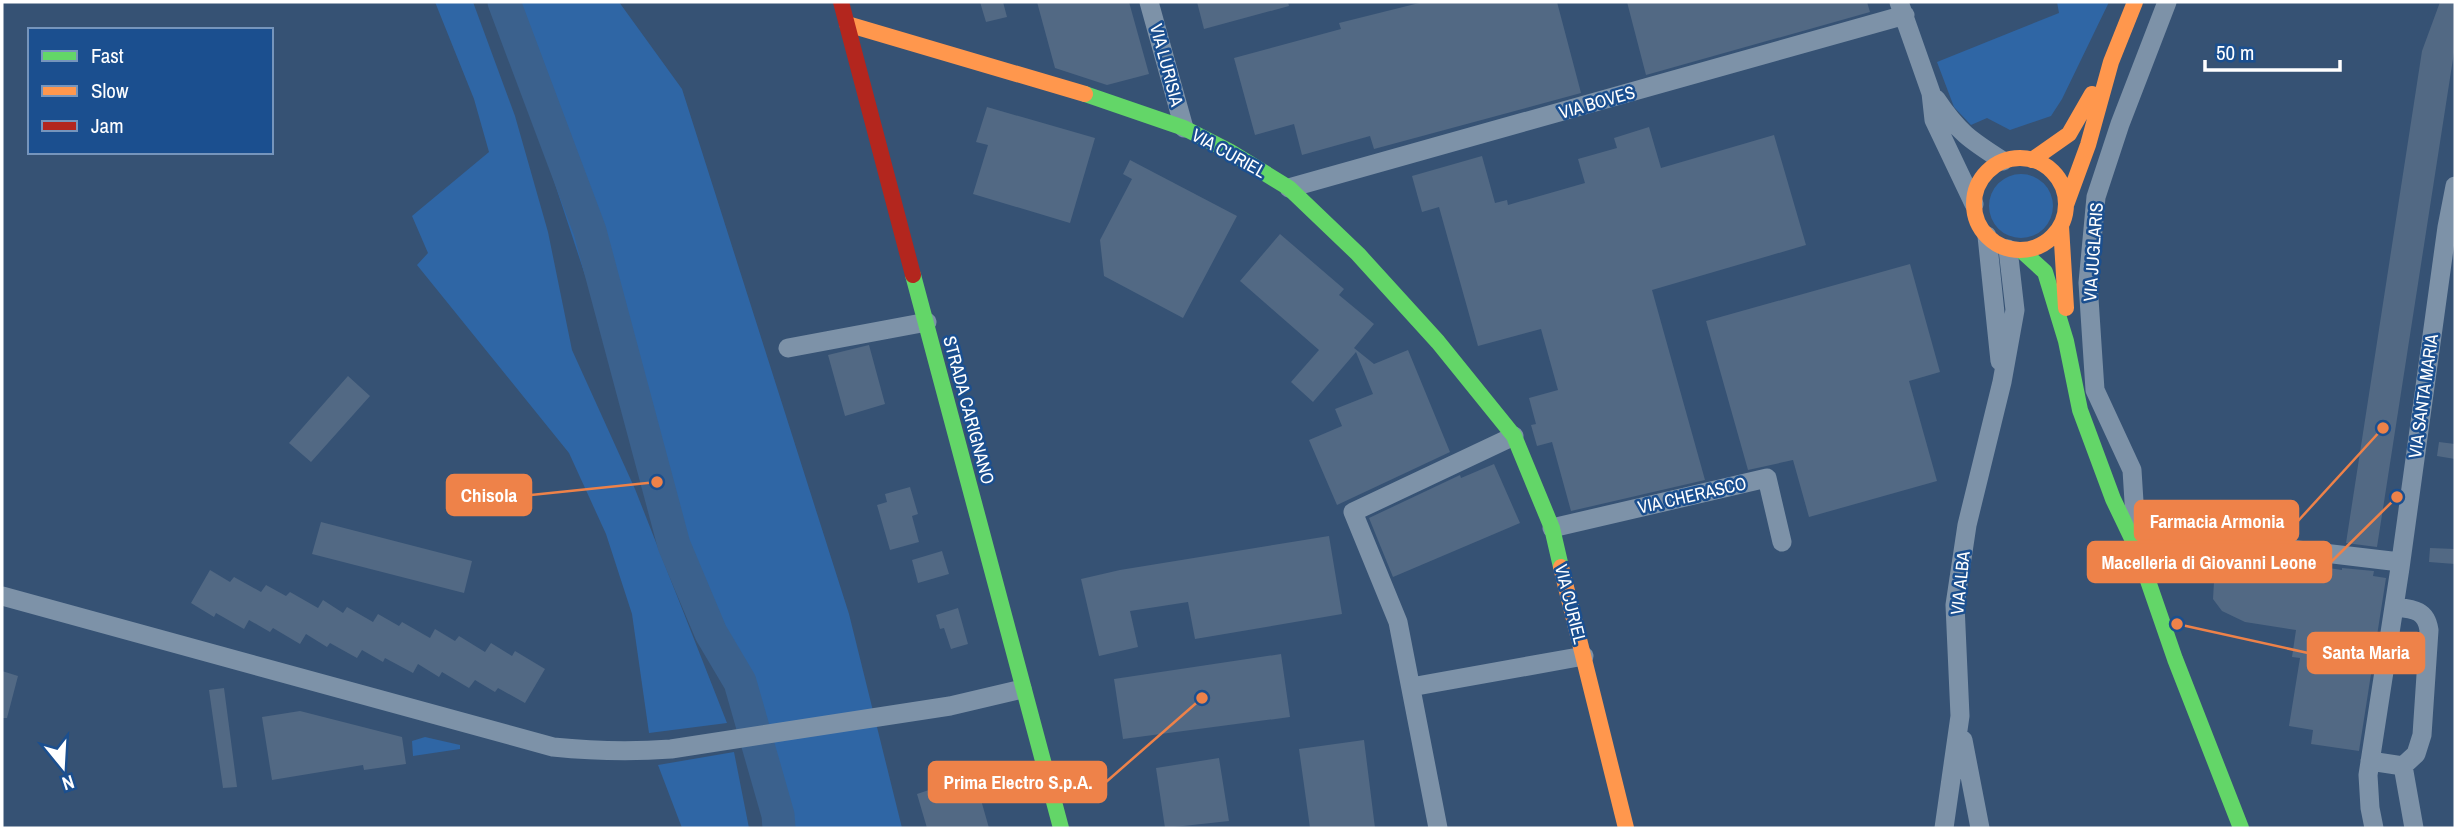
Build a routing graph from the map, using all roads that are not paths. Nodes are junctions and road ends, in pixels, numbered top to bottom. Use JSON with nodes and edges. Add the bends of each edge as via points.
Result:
{"nodes":[{"id":1,"x":841,"y":2,"type":"edge"},
{"id":2,"x":1149,"y":2,"type":"edge"},
{"id":3,"x":2135,"y":2,"type":"edge"},
{"id":4,"x":2167,"y":2,"type":"edge"},
{"id":5,"x":1902,"y":9,"type":"edge"},
{"id":6,"x":847,"y":24,"type":"junction"},
{"id":7,"x":2110,"y":62,"type":"junction"},
{"id":8,"x":1931,"y":93,"type":"junction"},
{"id":9,"x":1184,"y":128,"type":"junction"},
{"id":10,"x":2032,"y":160,"type":"junction"},
{"id":11,"x":2004,"y":161,"type":"junction"},
{"id":12,"x":2455,"y":186,"type":"edge"},
{"id":13,"x":1289,"y":188,"type":"junction"},
{"id":14,"x":1974,"y":204,"type":"junction"},
{"id":15,"x":2067,"y":205,"type":"junction"},
{"id":16,"x":2061,"y":226,"type":"junction"},
{"id":17,"x":2451,"y":228,"type":"edge"},
{"id":18,"x":1986,"y":236,"type":"junction"},
{"id":19,"x":2015,"y":249,"type":"junction"},
{"id":20,"x":926,"y":322,"type":"junction"},
{"id":21,"x":2066,"y":341,"type":"junction"},
{"id":22,"x":788,"y":348,"type":"dead end"},
{"id":23,"x":2002,"y":382,"type":"junction"},
{"id":24,"x":1514,"y":436,"type":"junction"},
{"id":25,"x":1552,"y":528,"type":"junction"},
{"id":26,"x":1782,"y":542,"type":"dead end"},
{"id":27,"x":2137,"y":549,"type":"junction"},
{"id":28,"x":2400,"y":562,"type":"junction"},
{"id":29,"x":2,"y":596,"type":"edge"},
{"id":30,"x":2393,"y":607,"type":"junction"},
{"id":31,"x":1584,"y":656,"type":"junction"},
{"id":32,"x":1411,"y":687,"type":"junction"},
{"id":33,"x":1022,"y":689,"type":"junction"},
{"id":34,"x":1960,"y":716,"type":"junction"},
{"id":35,"x":2370,"y":761,"type":"junction"},
{"id":36,"x":2403,"y":766,"type":"junction"},
{"id":37,"x":1945,"y":826,"type":"edge"},
{"id":38,"x":1062,"y":828,"type":"edge"},
{"id":39,"x":1438,"y":828,"type":"edge"},
{"id":40,"x":1626,"y":828,"type":"edge"},
{"id":41,"x":1978,"y":828,"type":"edge"},
{"id":42,"x":2241,"y":828,"type":"edge"},
{"id":43,"x":2374,"y":828,"type":"edge"},
{"id":44,"x":2414,"y":828,"type":"edge"}],
"edges":[{"from":1,"to":6,"type":"street","name":"STRADA CARIGNANO"},
{"from":2,"to":9,"type":"street","name":"VIA LURISIA"},
{"from":3,"to":7,"type":"street","name":"VIA JUGLARIS"},
{"from":4,"to":27,"type":"street","name":"VIA JUGLARIS","via":[[2096,197],[2088,283],[2095,390],[2132,470]]},
{"from":5,"to":8,"type":"street"},
{"from":5,"to":13,"type":"street","name":"VIA BOVES"},
{"from":6,"to":9,"type":"street","name":"VIA CURIEL","via":[[1068,88]]},
{"from":6,"to":20,"type":"street","name":"STRADA CARIGNANO"},
{"from":7,"to":10,"type":"street","name":"VIA JUGLARIS","via":[[2069,134]]},
{"from":7,"to":15,"type":"street","name":"VIA JUGLARIS"},
{"from":8,"to":11,"type":"street","via":[[1953,125]]},
{"from":8,"to":14,"type":"street","via":[[1934,120]]},
{"from":9,"to":13,"type":"street","name":"VIA CURIEL"},
{"from":10,"to":11,"type":"street"},
{"from":10,"to":15,"type":"street","via":[[2057,176]]},
{"from":11,"to":14,"type":"street","via":[[1982,178]]},
{"from":12,"to":17,"type":"street","name":"VIA SANTA MARIA"},
{"from":13,"to":24,"type":"street","name":"VIA CURIEL","via":[[1358,254],[1438,342]]},
{"from":14,"to":18,"type":"street"},
{"from":15,"to":16,"type":"street"},
{"from":16,"to":19,"type":"street","via":[[2044,244]]},
{"from":16,"to":21,"type":"street","name":"VIA JUGLARIS"},
{"from":17,"to":28,"type":"street","name":"VIA SANTA MARIA"},
{"from":18,"to":19,"type":"street"},
{"from":18,"to":23,"type":"street","name":"VIA ALBA"},
{"from":19,"to":21,"type":"street","name":"VIA JUGLARIS","via":[[2045,272]]},
{"from":19,"to":23,"type":"street","name":"VIA ALBA","via":[[2015,310]]},
{"from":20,"to":22,"type":"street"},
{"from":20,"to":33,"type":"street","name":"STRADA CARIGNANO"},
{"from":21,"to":27,"type":"street","name":"VIA JUGLARIS","via":[[2080,410]]},
{"from":23,"to":34,"type":"street","name":"VIA ALBA","via":[[1967,525],[1955,605]]},
{"from":24,"to":25,"type":"street","name":"VIA CURIEL"},
{"from":24,"to":32,"type":"street","via":[[1353,512],[1398,622]]},
{"from":25,"to":26,"type":"street","name":"VIA CHERASCO","via":[[1767,478]]},
{"from":25,"to":31,"type":"street","name":"VIA CURIEL"},
{"from":27,"to":28,"type":"street","via":[[2197,538]]},
{"from":27,"to":42,"type":"street","name":"VIA JUGLARIS"},
{"from":28,"to":30,"type":"street","name":"VIA SANTA MARIA"},
{"from":29,"to":33,"type":"street","via":[[553,747],[671,749],[950,706]]},
{"from":30,"to":35,"type":"street","name":"VIA SANTA MARIA"},
{"from":30,"to":36,"type":"street","via":[[2417,610],[2429,630],[2422,734],[2416,754]]},
{"from":31,"to":32,"type":"street","name":"VIA CURIEL"},
{"from":31,"to":40,"type":"street","name":"VIA CURIEL"},
{"from":32,"to":39,"type":"street"},
{"from":33,"to":38,"type":"street","name":"STRADA CARIGNANO"},
{"from":34,"to":37,"type":"street","name":"VIA ALBA"},
{"from":34,"to":41,"type":"street"},
{"from":35,"to":36,"type":"street"},
{"from":35,"to":43,"type":"street","name":"VIA SANTA MARIA"},
{"from":36,"to":44,"type":"street"},
{"from":37,"to":41,"type":"street","via":[[1961,820]]}]}
